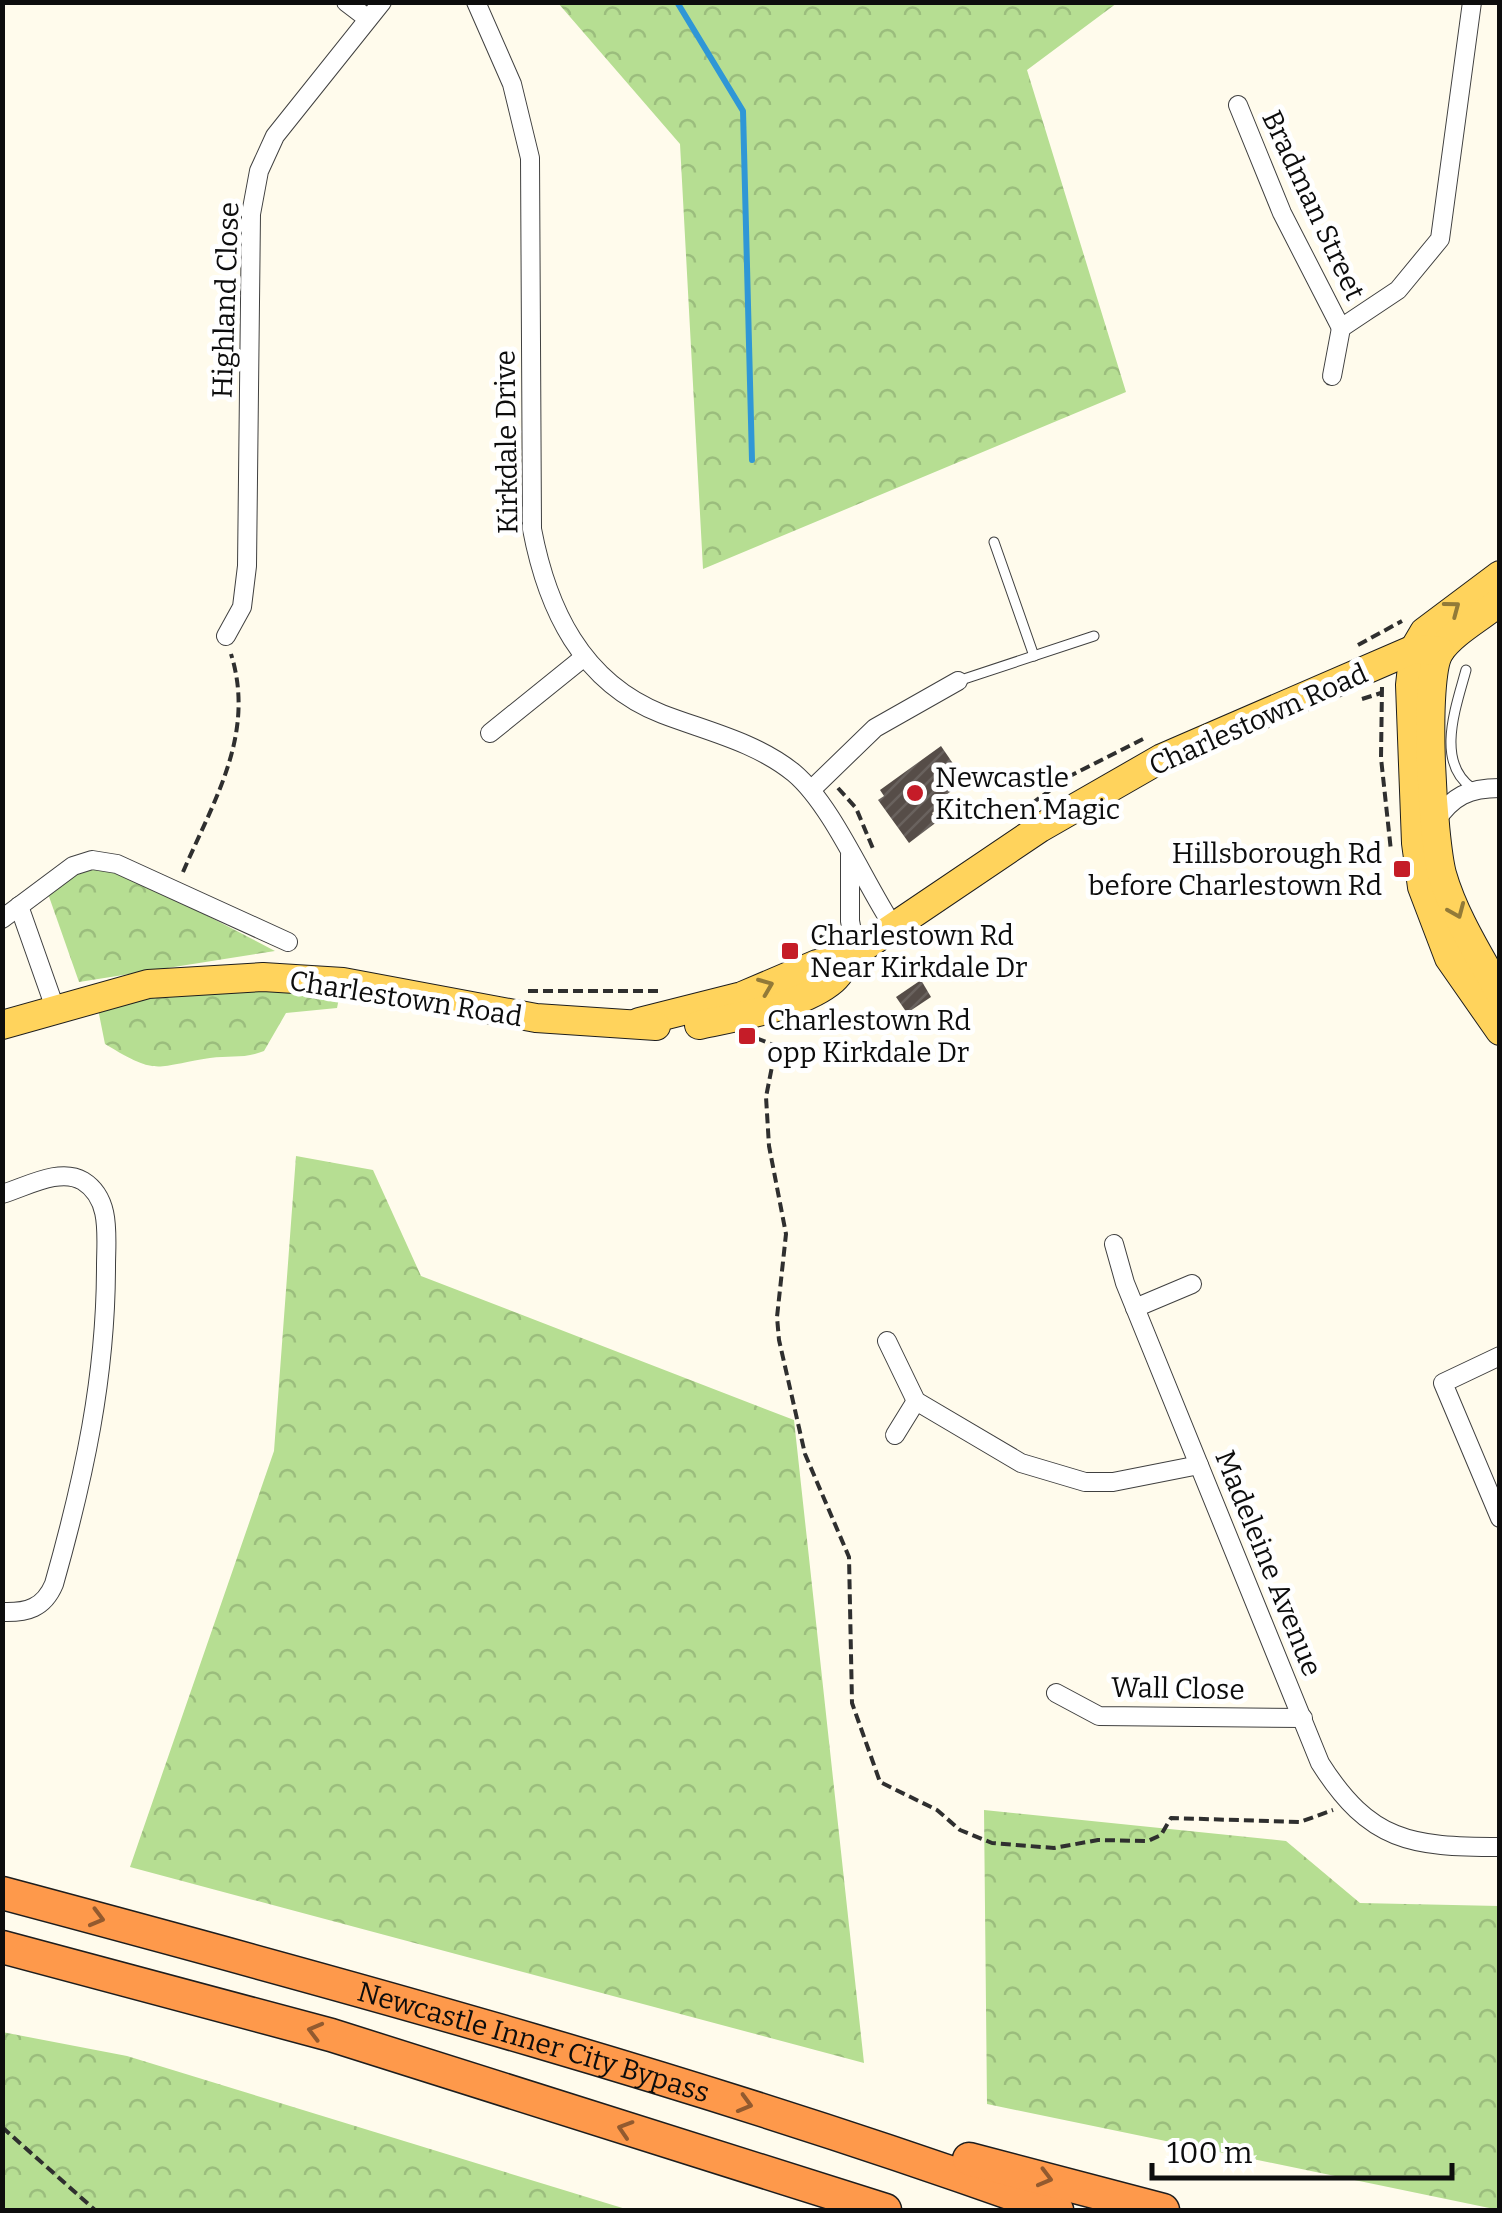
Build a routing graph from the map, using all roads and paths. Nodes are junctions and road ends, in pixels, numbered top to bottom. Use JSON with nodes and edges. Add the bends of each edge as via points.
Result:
{"nodes":[{"id":1,"x":346,"y":2,"type":"edge"},
{"id":2,"x":382,"y":2,"type":"edge"},
{"id":3,"x":476,"y":2,"type":"edge"},
{"id":4,"x":1472,"y":2,"type":"edge"},
{"id":5,"x":367,"y":18,"type":"junction"},
{"id":6,"x":1238,"y":105,"type":"dead end"},
{"id":7,"x":1341,"y":328,"type":"junction"},
{"id":8,"x":1332,"y":376,"type":"dead end"},
{"id":9,"x":994,"y":542,"type":"dead end"},
{"id":10,"x":1500,"y":575,"type":"edge"},
{"id":11,"x":1500,"y":601,"type":"edge"},
{"id":12,"x":1414,"y":614,"type":"dead end"},
{"id":13,"x":226,"y":636,"type":"joint"},
{"id":14,"x":1094,"y":636,"type":"dead end"},
{"id":15,"x":1365,"y":642,"type":"dead end"},
{"id":16,"x":1436,"y":646,"type":"junction"},
{"id":17,"x":1034,"y":656,"type":"junction"},
{"id":18,"x":583,"y":658,"type":"junction"},
{"id":19,"x":1466,"y":670,"type":"dead end"},
{"id":20,"x":958,"y":681,"type":"joint"},
{"id":21,"x":1382,"y":686,"type":"dead end"},
{"id":22,"x":490,"y":733,"type":"dead end"},
{"id":23,"x":841,"y":787,"type":"dead end"},
{"id":24,"x":1472,"y":788,"type":"junction"},
{"id":25,"x":1500,"y":788,"type":"edge"},
{"id":26,"x":812,"y":790,"type":"junction"},
{"id":27,"x":1435,"y":822,"type":"junction"},
{"id":28,"x":850,"y":854,"type":"junction"},
{"id":29,"x":876,"y":859,"type":"dead end"},
{"id":30,"x":1422,"y":886,"type":"junction"},
{"id":31,"x":175,"y":890,"type":"junction"},
{"id":32,"x":19,"y":906,"type":"junction"},
{"id":33,"x":2,"y":919,"type":"edge"},
{"id":34,"x":894,"y":926,"type":"junction"},
{"id":35,"x":834,"y":928,"type":"dead end"},
{"id":36,"x":288,"y":942,"type":"dead end"},
{"id":37,"x":807,"y":947,"type":"dead end"},
{"id":38,"x":854,"y":953,"type":"junction"},
{"id":39,"x":528,"y":991,"type":"dead end"},
{"id":40,"x":672,"y":991,"type":"dead end"},
{"id":41,"x":1500,"y":993,"type":"edge"},
{"id":42,"x":55,"y":1008,"type":"junction"},
{"id":43,"x":2,"y":1025,"type":"edge"},
{"id":44,"x":1500,"y":1031,"type":"edge"},
{"id":45,"x":746,"y":1039,"type":"dead end"},
{"id":46,"x":2,"y":1194,"type":"edge"},
{"id":47,"x":1114,"y":1244,"type":"dead end"},
{"id":48,"x":1192,"y":1284,"type":"dead end"},
{"id":49,"x":1135,"y":1308,"type":"junction"},
{"id":50,"x":888,"y":1341,"type":"dead end"},
{"id":51,"x":1500,"y":1356,"type":"edge"},
{"id":52,"x":916,"y":1401,"type":"junction"},
{"id":53,"x":894,"y":1435,"type":"dead end"},
{"id":54,"x":1199,"y":1464,"type":"junction"},
{"id":55,"x":1500,"y":1518,"type":"edge"},
{"id":56,"x":2,"y":1612,"type":"edge"},
{"id":57,"x":1056,"y":1693,"type":"dead end"},
{"id":58,"x":1304,"y":1718,"type":"junction"},
{"id":59,"x":1346,"y":1802,"type":"junction"},
{"id":60,"x":1500,"y":1847,"type":"edge"},
{"id":61,"x":2,"y":1893,"type":"edge"},
{"id":62,"x":2,"y":1950,"type":"edge"},
{"id":63,"x":2,"y":2127,"type":"edge"},
{"id":64,"x":847,"y":2134,"type":"junction"},
{"id":65,"x":95,"y":2210,"type":"edge"},
{"id":66,"x":885,"y":2210,"type":"edge"},
{"id":67,"x":1058,"y":2210,"type":"edge"},
{"id":68,"x":1163,"y":2210,"type":"edge"}],
"edges":[{"from":1,"to":5,"type":"street"},
{"from":2,"to":5,"type":"street","name":"Highland Close"},
{"from":3,"to":18,"type":"street","name":"Kirkdale Drive","via":[[512,84],[530,158],[532,529],[542,581]]},
{"from":4,"to":7,"type":"street","name":"Bradman Street","via":[[1440,240],[1398,290]]},
{"from":5,"to":13,"type":"street","name":"Highland Close","via":[[274,136],[260,171],[251,214],[247,566],[242,606]]},
{"from":6,"to":7,"type":"street","name":"Bradman Street","via":[[1282,213]]},
{"from":7,"to":8,"type":"street","name":"Bradman Street"},
{"from":9,"to":17,"type":"lane"},
{"from":16,"to":10,"type":"main road","name":"Charlestown Road","one_way":true,"via":[[1430,625]]},
{"from":11,"to":16,"type":"main road","name":"Charlestown Road"},
{"from":12,"to":15,"type":"path"},
{"from":13,"to":31,"type":"path","via":[[238,674],[238,741]]},
{"from":14,"to":17,"type":"lane"},
{"from":16,"to":27,"type":"main road"},
{"from":16,"to":30,"type":"main road","via":[[1410,684]]},
{"from":16,"to":34,"type":"main road","name":"Charlestown Road","via":[[1162,758],[1040,828]]},
{"from":17,"to":20,"type":"lane"},
{"from":18,"to":22,"type":"street"},
{"from":18,"to":26,"type":"street","name":"Kirkdale Drive","via":[[658,712],[768,756]]},
{"from":19,"to":24,"type":"lane","via":[[1451,746],[1453,768]]},
{"from":20,"to":26,"type":"street","via":[[875,728]]},
{"from":21,"to":30,"type":"path","via":[[1380,758],[1394,866]]},
{"from":23,"to":29,"type":"path"},
{"from":24,"to":25,"type":"street"},
{"from":24,"to":27,"type":"street"},
{"from":26,"to":28,"type":"street","name":"Kirkdale Drive"},
{"from":27,"to":41,"type":"main road","one_way":true,"via":[[1442,874]]},
{"from":28,"to":34,"type":"street","name":"Kirkdale Drive"},
{"from":28,"to":38,"type":"street"},
{"from":30,"to":44,"type":"main road","via":[[1449,958]]},
{"from":31,"to":32,"type":"street","name":"Charlestown Road","via":[[92,860],[72,866]]},
{"from":31,"to":36,"type":"street","name":"Charlestown Road"},
{"from":32,"to":33,"type":"street","name":"Charlestown Road"},
{"from":32,"to":42,"type":"street"},
{"from":34,"to":38,"type":"main road","name":"Charlestown Road"},
{"from":35,"to":37,"type":"path"},
{"from":38,"to":42,"type":"main road","name":"Charlestown Road","via":[[834,980],[760,1012],[694,1026],[536,1018],[344,982],[263,977],[148,984]]},
{"from":39,"to":40,"type":"path"},
{"from":42,"to":43,"type":"main road","name":"Charlestown Road"},
{"from":45,"to":59,"type":"path","via":[[764,1038],[776,1046],[766,1097],[786,1234],[779,1340],[805,1454],[849,1557],[852,1703],[880,1782],[992,1844],[1054,1848],[1148,1841],[1171,1818],[1300,1822]]},
{"from":46,"to":56,"type":"street","via":[[61,1176],[91,1187],[104,1207],[106,1311],[96,1418],[54,1584],[33,1609]]},
{"from":47,"to":49,"type":"street","name":"Madeleine Avenue"},
{"from":48,"to":49,"type":"street"},
{"from":49,"to":54,"type":"street","name":"Madeleine Avenue"},
{"from":50,"to":52,"type":"street"},
{"from":51,"to":55,"type":"street","via":[[1443,1383]]},
{"from":52,"to":53,"type":"street"},
{"from":52,"to":54,"type":"street","via":[[1022,1463],[1071,1478],[1113,1482]]},
{"from":54,"to":58,"type":"street","name":"Madeleine Avenue"},
{"from":57,"to":58,"type":"street","name":"Wall Close","via":[[1100,1716]]},
{"from":58,"to":59,"type":"street","name":"Madeleine Avenue","via":[[1320,1763]]},
{"from":59,"to":60,"type":"street","name":"Madeleine Avenue","via":[[1372,1825],[1434,1846]]},
{"from":61,"to":64,"type":"highway","name":"Newcastle Inner City Bypass","one_way":true,"via":[[330,1980]]},
{"from":66,"to":62,"type":"highway","name":"Newcastle Inner City Bypass","one_way":true,"via":[[331,2036]]},
{"from":63,"to":65,"type":"path"},
{"from":64,"to":67,"type":"highway","name":"Newcastle Inner City Bypass"},
{"from":64,"to":68,"type":"highway","one_way":true,"via":[[982,2161]]}]}
